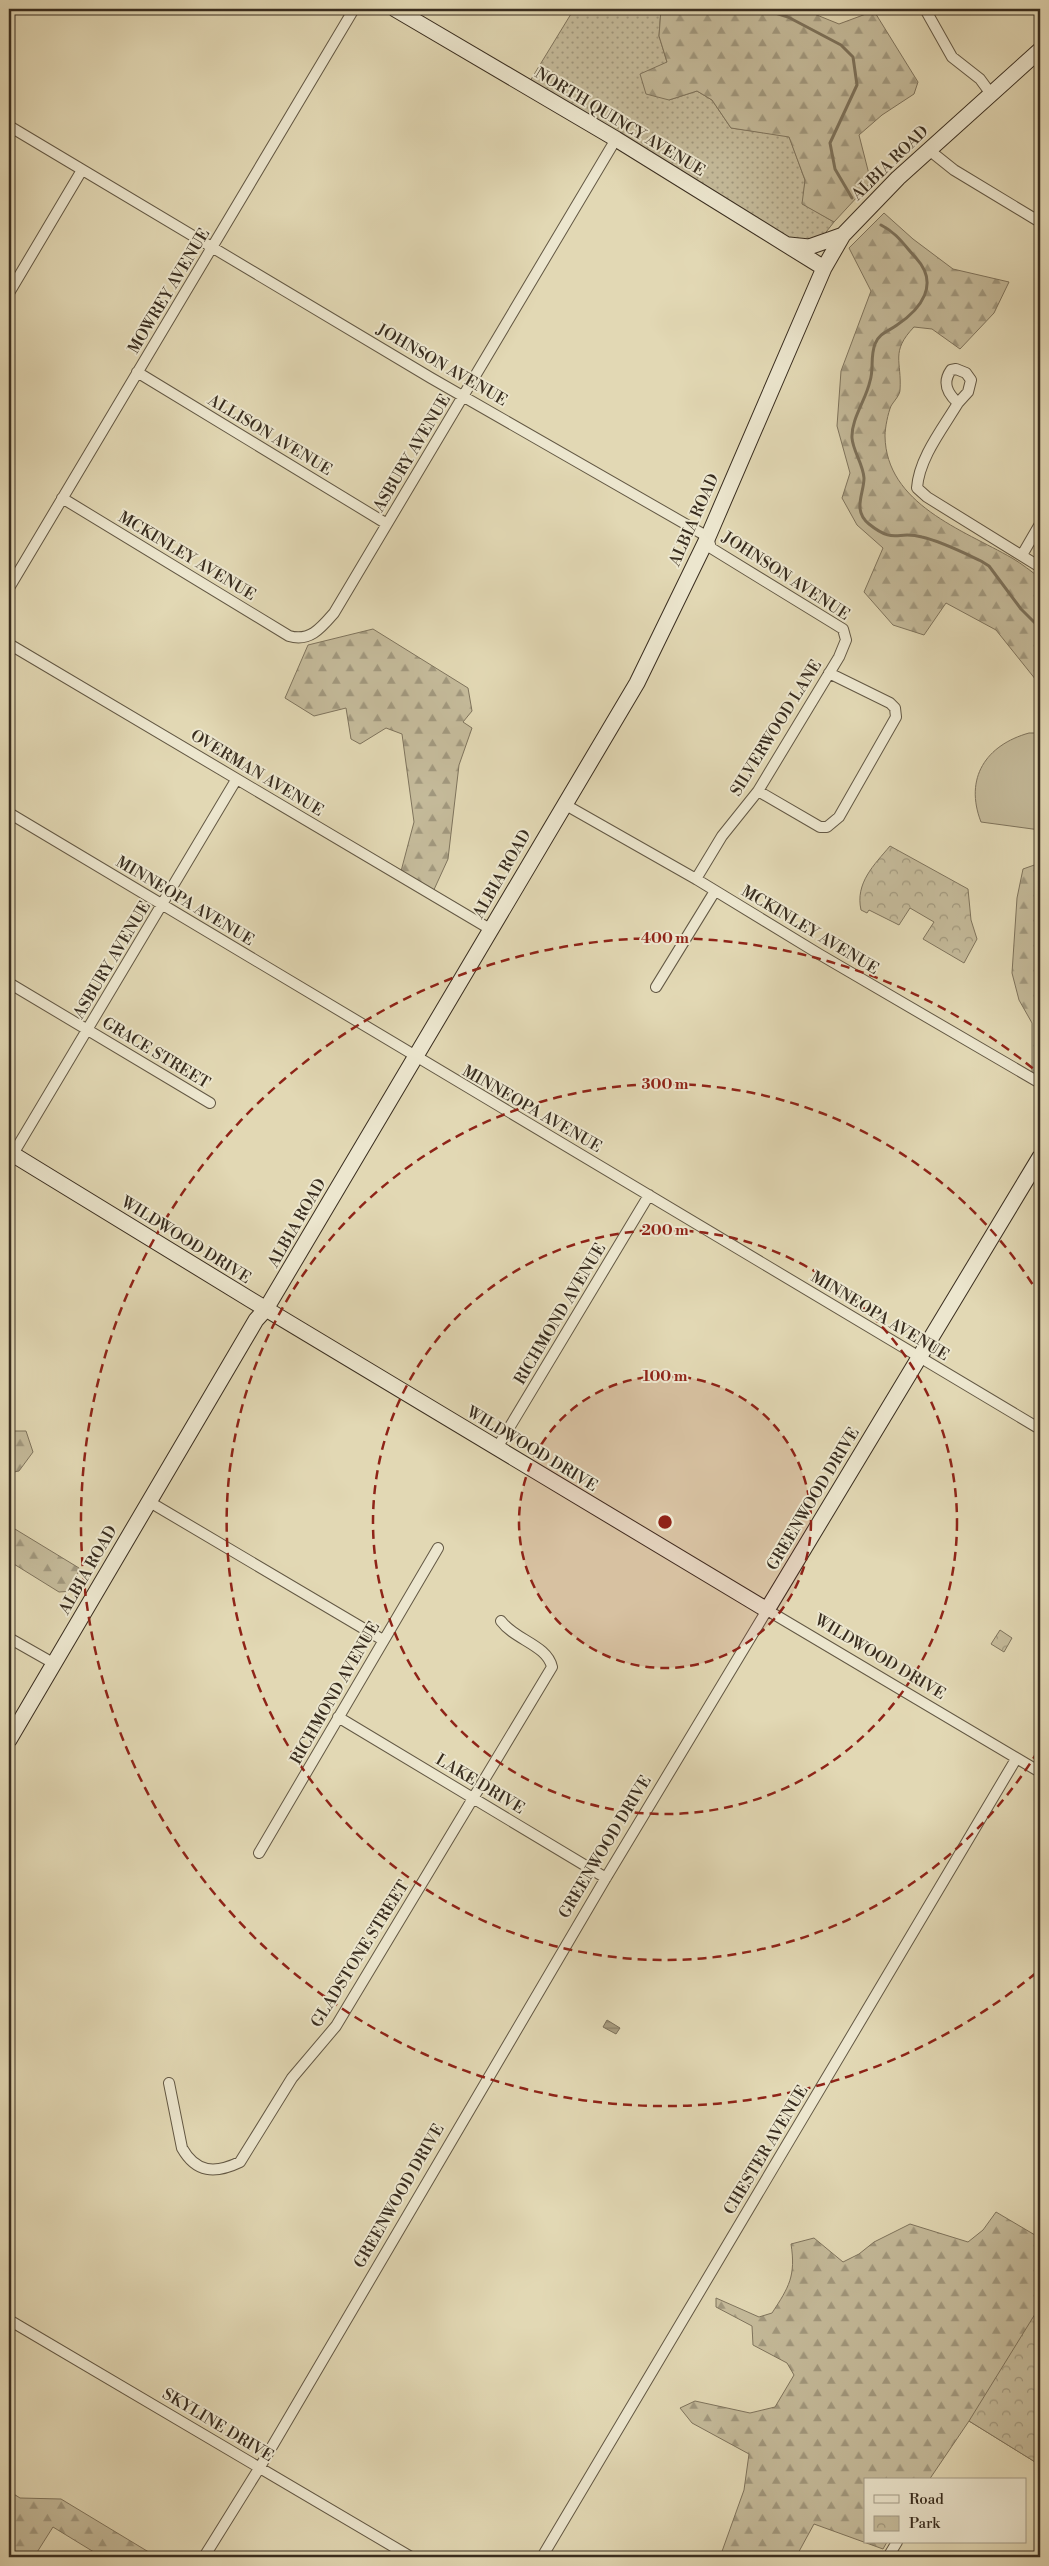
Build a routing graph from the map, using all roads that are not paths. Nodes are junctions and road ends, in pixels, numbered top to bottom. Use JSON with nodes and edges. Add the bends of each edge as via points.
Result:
{"nodes":[{"id":1,"x":354,"y":9,"type":"edge"},
{"id":2,"x":395,"y":9,"type":"edge"},
{"id":3,"x":925,"y":9,"type":"edge"},
{"id":4,"x":1039,"y":52,"type":"edge"},
{"id":5,"x":991,"y":94,"type":"junction"},
{"id":6,"x":9,"y":126,"type":"edge"},
{"id":7,"x":616,"y":139,"type":"junction"},
{"id":8,"x":929,"y":150,"type":"junction"},
{"id":9,"x":82,"y":170,"type":"junction"},
{"id":10,"x":1040,"y":222,"type":"edge"},
{"id":11,"x":843,"y":235,"type":"junction"},
{"id":12,"x":785,"y":245,"type":"junction"},
{"id":13,"x":212,"y":247,"type":"junction"},
{"id":14,"x":824,"y":268,"type":"junction"},
{"id":15,"x":9,"y":293,"type":"edge"},
{"id":16,"x":138,"y":372,"type":"junction"},
{"id":17,"x":465,"y":396,"type":"junction"},
{"id":18,"x":958,"y":403,"type":"dead end"},
{"id":19,"x":62,"y":498,"type":"junction"},
{"id":20,"x":387,"y":524,"type":"junction"},
{"id":21,"x":1040,"y":524,"type":"edge"},
{"id":22,"x":708,"y":537,"type":"junction"},
{"id":23,"x":1022,"y":555,"type":"junction"},
{"id":24,"x":1040,"y":567,"type":"edge"},
{"id":25,"x":9,"y":588,"type":"edge"},
{"id":26,"x":297,"y":638,"type":"joint"},
{"id":27,"x":846,"y":640,"type":"joint"},
{"id":28,"x":9,"y":644,"type":"edge"},
{"id":29,"x":829,"y":673,"type":"junction"},
{"id":30,"x":236,"y":780,"type":"junction"},
{"id":31,"x":758,"y":791,"type":"junction"},
{"id":32,"x":564,"y":804,"type":"junction"},
{"id":33,"x":9,"y":813,"type":"edge"},
{"id":34,"x":696,"y":879,"type":"junction"},
{"id":35,"x":715,"y":891,"type":"junction"},
{"id":36,"x":163,"y":905,"type":"junction"},
{"id":37,"x":490,"y":929,"type":"junction"},
{"id":38,"x":9,"y":983,"type":"edge"},
{"id":39,"x":656,"y":987,"type":"dead end"},
{"id":40,"x":87,"y":1030,"type":"junction"},
{"id":41,"x":414,"y":1057,"type":"junction"},
{"id":42,"x":1040,"y":1083,"type":"edge"},
{"id":43,"x":210,"y":1103,"type":"dead end"},
{"id":44,"x":11,"y":1153,"type":"edge"},
{"id":45,"x":1040,"y":1157,"type":"edge"},
{"id":46,"x":649,"y":1195,"type":"junction"},
{"id":47,"x":266,"y":1309,"type":"junction"},
{"id":48,"x":918,"y":1357,"type":"junction"},
{"id":49,"x":1040,"y":1429,"type":"edge"},
{"id":50,"x":497,"y":1448,"type":"junction"},
{"id":51,"x":148,"y":1501,"type":"junction"},
{"id":52,"x":438,"y":1548,"type":"dead end"},
{"id":53,"x":767,"y":1610,"type":"junction"},
{"id":54,"x":501,"y":1621,"type":"dead end"},
{"id":55,"x":9,"y":1638,"type":"edge"},
{"id":56,"x":383,"y":1640,"type":"junction"},
{"id":57,"x":53,"y":1663,"type":"junction"},
{"id":58,"x":338,"y":1717,"type":"junction"},
{"id":59,"x":9,"y":1740,"type":"edge"},
{"id":60,"x":1016,"y":1758,"type":"junction"},
{"id":61,"x":1040,"y":1772,"type":"edge"},
{"id":62,"x":474,"y":1798,"type":"junction"},
{"id":63,"x":259,"y":1853,"type":"dead end"},
{"id":64,"x":606,"y":1878,"type":"junction"},
{"id":65,"x":169,"y":2083,"type":"dead end"},
{"id":66,"x":9,"y":2320,"type":"edge"},
{"id":67,"x":260,"y":2467,"type":"junction"},
{"id":68,"x":896,"y":2544,"type":"edge"},
{"id":69,"x":204,"y":2557,"type":"edge"},
{"id":70,"x":411,"y":2557,"type":"edge"},
{"id":71,"x":542,"y":2557,"type":"edge"},
{"id":72,"x":888,"y":2557,"type":"edge"}],
"edges":[{"from":1,"to":13,"type":"street","name":"MOWREY AVENUE"},
{"from":2,"to":7,"type":"street","name":"NORTH QUINCY AVENUE"},
{"from":3,"to":5,"type":"street","via":[[952,57],[980,79]]},
{"from":4,"to":5,"type":"street","name":"ALBIA ROAD"},
{"from":5,"to":8,"type":"street","name":"ALBIA ROAD"},
{"from":6,"to":9,"type":"street","name":"JOHNSON AVENUE"},
{"from":7,"to":12,"type":"street","name":"NORTH QUINCY AVENUE"},
{"from":7,"to":17,"type":"street","name":"ASBURY AVENUE"},
{"from":8,"to":10,"type":"street","via":[[954,170]]},
{"from":8,"to":11,"type":"street","name":"ALBIA ROAD"},
{"from":9,"to":13,"type":"street","name":"JOHNSON AVENUE"},
{"from":9,"to":15,"type":"street"},
{"from":11,"to":12,"type":"street","via":[[809,247]]},
{"from":11,"to":14,"type":"street","name":"ALBIA ROAD"},
{"from":12,"to":14,"type":"street","name":"NORTH QUINCY AVENUE"},
{"from":13,"to":16,"type":"street","name":"MOWREY AVENUE"},
{"from":13,"to":17,"type":"street","name":"JOHNSON AVENUE"},
{"from":14,"to":22,"type":"street","name":"ALBIA ROAD"},
{"from":16,"to":19,"type":"street","name":"MOWREY AVENUE"},
{"from":16,"to":20,"type":"street","name":"ALLISON AVENUE"},
{"from":17,"to":20,"type":"street","name":"ASBURY AVENUE"},
{"from":17,"to":22,"type":"street","name":"JOHNSON AVENUE"},
{"from":18,"to":23,"type":"street","via":[[919,473],[917,488]]},
{"from":19,"to":25,"type":"street","name":"MOWREY AVENUE"},
{"from":19,"to":26,"type":"street","name":"MCKINLEY AVENUE"},
{"from":20,"to":26,"type":"street","name":"ASBURY AVENUE","via":[[334,614],[311,636]]},
{"from":21,"to":23,"type":"street"},
{"from":22,"to":27,"type":"street","name":"JOHNSON AVENUE","via":[[711,548],[843,629]]},
{"from":22,"to":32,"type":"street","name":"ALBIA ROAD","via":[[637,682]]},
{"from":23,"to":24,"type":"street"},
{"from":27,"to":29,"type":"street","name":"SILVERWOOD LANE"},
{"from":28,"to":30,"type":"street","name":"OVERMAN AVENUE"},
{"from":29,"to":31,"type":"street","name":"SILVERWOOD LANE"},
{"from":29,"to":31,"type":"street","via":[[890,703],[895,708],[896,717],[839,817],[827,827],[820,827]]},
{"from":30,"to":36,"type":"street","name":"ASBURY AVENUE"},
{"from":30,"to":37,"type":"street","name":"OVERMAN AVENUE"},
{"from":31,"to":34,"type":"street","name":"SILVERWOOD LANE","via":[[722,836]]},
{"from":32,"to":34,"type":"street","name":"MCKINLEY AVENUE"},
{"from":32,"to":37,"type":"street","name":"ALBIA ROAD"},
{"from":33,"to":36,"type":"street","name":"MINNEOPA AVENUE"},
{"from":34,"to":35,"type":"street","name":"MCKINLEY AVENUE"},
{"from":35,"to":39,"type":"street"},
{"from":35,"to":42,"type":"street","name":"MCKINLEY AVENUE"},
{"from":36,"to":40,"type":"street","name":"ASBURY AVENUE"},
{"from":36,"to":41,"type":"street","name":"MINNEOPA AVENUE"},
{"from":37,"to":41,"type":"street","name":"ALBIA ROAD"},
{"from":38,"to":40,"type":"street","name":"GRACE STREET"},
{"from":40,"to":43,"type":"street","name":"GRACE STREET"},
{"from":40,"to":44,"type":"street","name":"ASBURY AVENUE"},
{"from":41,"to":46,"type":"street","name":"MINNEOPA AVENUE"},
{"from":41,"to":47,"type":"street","name":"ALBIA ROAD"},
{"from":44,"to":47,"type":"street","name":"WILDWOOD DRIVE"},
{"from":45,"to":48,"type":"street","name":"GREENWOOD DRIVE"},
{"from":46,"to":48,"type":"street","name":"MINNEOPA AVENUE"},
{"from":46,"to":50,"type":"street","name":"RICHMOND AVENUE"},
{"from":47,"to":50,"type":"street","name":"WILDWOOD DRIVE"},
{"from":47,"to":51,"type":"street","name":"ALBIA ROAD","via":[[256,1320]]},
{"from":48,"to":49,"type":"street","name":"MINNEOPA AVENUE"},
{"from":48,"to":53,"type":"street","name":"GREENWOOD DRIVE"},
{"from":50,"to":53,"type":"street","name":"WILDWOOD DRIVE"},
{"from":51,"to":56,"type":"street"},
{"from":51,"to":57,"type":"street","name":"ALBIA ROAD"},
{"from":52,"to":56,"type":"street","name":"RICHMOND AVENUE"},
{"from":53,"to":60,"type":"street","name":"WILDWOOD DRIVE"},
{"from":53,"to":64,"type":"street","name":"GREENWOOD DRIVE"},
{"from":54,"to":62,"type":"street","name":"GLADSTONE STREET","via":[[508,1631],[547,1654],[552,1667]]},
{"from":55,"to":57,"type":"street"},
{"from":56,"to":58,"type":"street","name":"RICHMOND AVENUE"},
{"from":57,"to":59,"type":"street","name":"ALBIA ROAD"},
{"from":58,"to":62,"type":"street","name":"LAKE DRIVE"},
{"from":58,"to":63,"type":"street","name":"RICHMOND AVENUE"},
{"from":60,"to":61,"type":"street","name":"WILDWOOD DRIVE"},
{"from":60,"to":71,"type":"street","name":"CHESTER AVENUE"},
{"from":62,"to":64,"type":"street","name":"LAKE DRIVE"},
{"from":62,"to":65,"type":"street","name":"GLADSTONE STREET","via":[[336,2026],[292,2078],[240,2162],[225,2170],[211,2170],[196,2166],[187,2156],[182,2148]]},
{"from":64,"to":67,"type":"street","name":"GREENWOOD DRIVE"},
{"from":66,"to":67,"type":"street","name":"SKYLINE DRIVE"},
{"from":67,"to":69,"type":"street","name":"GREENWOOD DRIVE"},
{"from":67,"to":70,"type":"street","name":"SKYLINE DRIVE"},
{"from":68,"to":72,"type":"street"}]}
